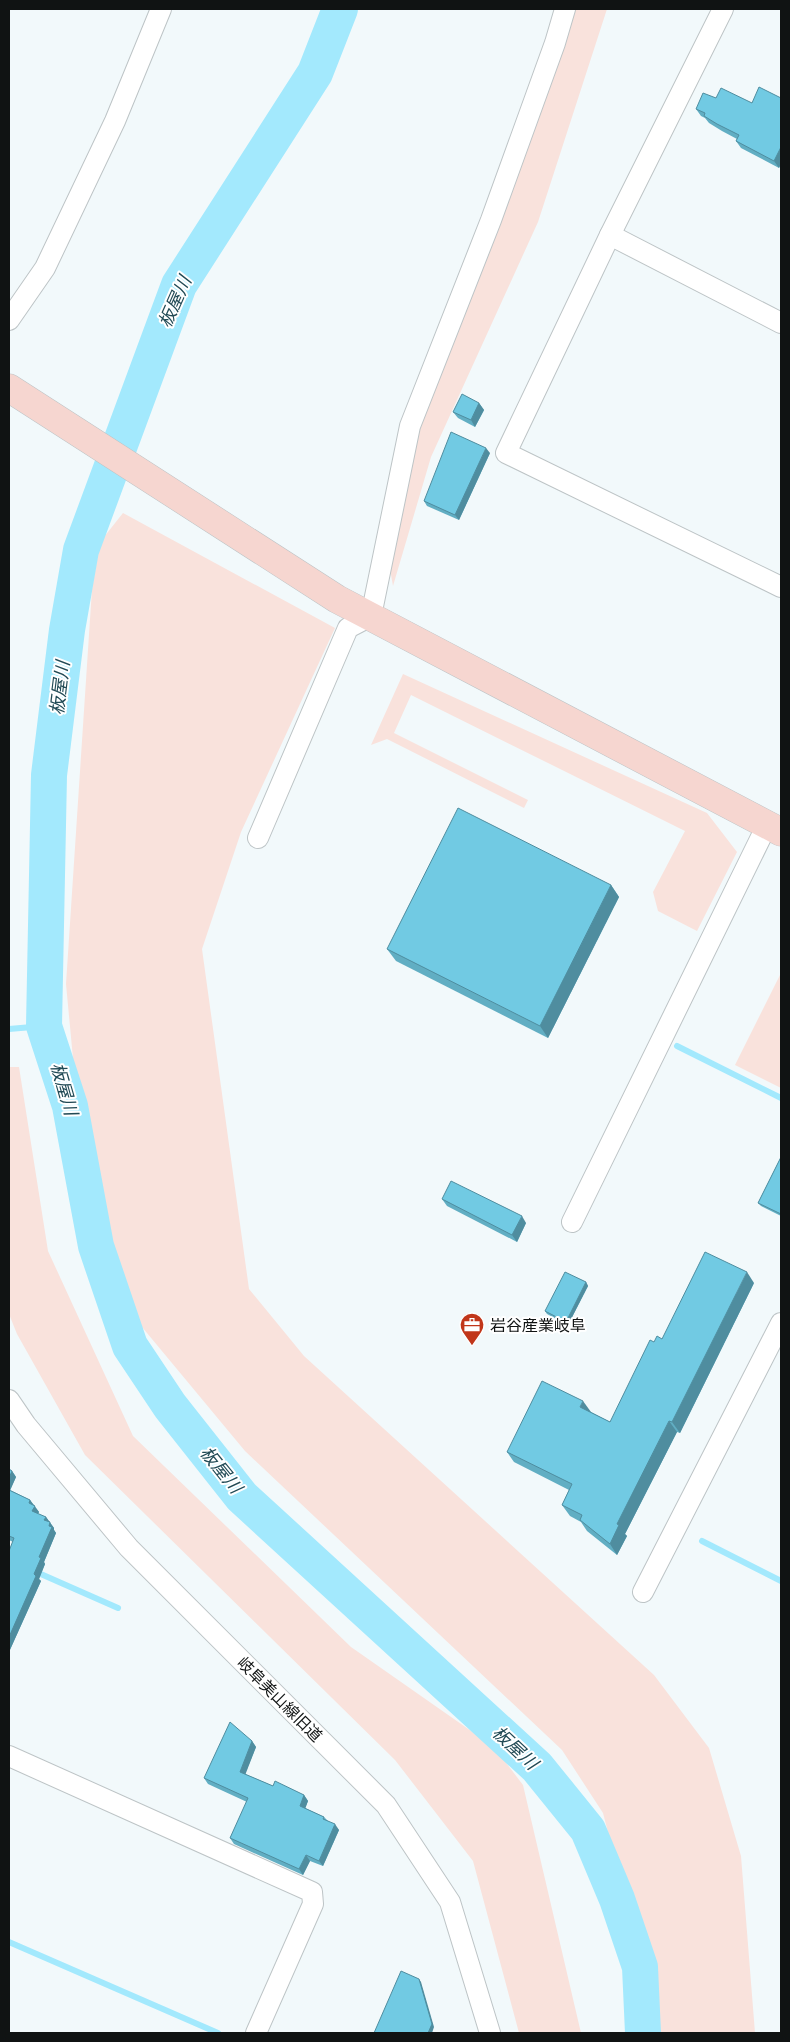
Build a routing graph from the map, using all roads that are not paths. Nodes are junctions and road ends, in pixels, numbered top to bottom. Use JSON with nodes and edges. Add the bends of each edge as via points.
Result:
{"nodes":[{"id":1,"x":161,"y":9,"type":"edge"},
{"id":2,"x":565,"y":9,"type":"edge"},
{"id":3,"x":723,"y":9,"type":"edge"},
{"id":4,"x":610,"y":235,"type":"junction"},
{"id":5,"x":9,"y":320,"type":"edge"},
{"id":6,"x":781,"y":323,"type":"edge"},
{"id":7,"x":9,"y":388,"type":"edge"},
{"id":8,"x":781,"y":587,"type":"edge"},
{"id":9,"x":371,"y":616,"type":"junction"},
{"id":10,"x":774,"y":828,"type":"edge"},
{"id":11,"x":258,"y":838,"type":"dead end"},
{"id":12,"x":572,"y":1222,"type":"dead end"},
{"id":13,"x":779,"y":1332,"type":"edge"},
{"id":14,"x":9,"y":1400,"type":"edge"},
{"id":15,"x":643,"y":1592,"type":"dead end"},
{"id":16,"x":9,"y":1756,"type":"edge"},
{"id":17,"x":256,"y":2033,"type":"edge"},
{"id":18,"x":490,"y":2033,"type":"edge"}],
"edges":[{"from":1,"to":5,"type":"street","via":[[115,121],[45,268]]},
{"from":2,"to":9,"type":"street","via":[[491,220],[410,426]]},
{"from":3,"to":4,"type":"street"},
{"from":4,"to":6,"type":"street"},
{"from":4,"to":8,"type":"street","via":[[506,452]]},
{"from":7,"to":9,"type":"street","via":[[337,599]]},
{"from":9,"to":10,"type":"street"},
{"from":9,"to":11,"type":"street","via":[[348,628]]},
{"from":10,"to":12,"type":"street"},
{"from":13,"to":15,"type":"street"},
{"from":14,"to":18,"type":"street","name":"岐阜美山線旧道","via":[[26,1425],[129,1548],[386,1805],[450,1902]]},
{"from":16,"to":17,"type":"street","via":[[312,1892],[313,1904]]}]}
